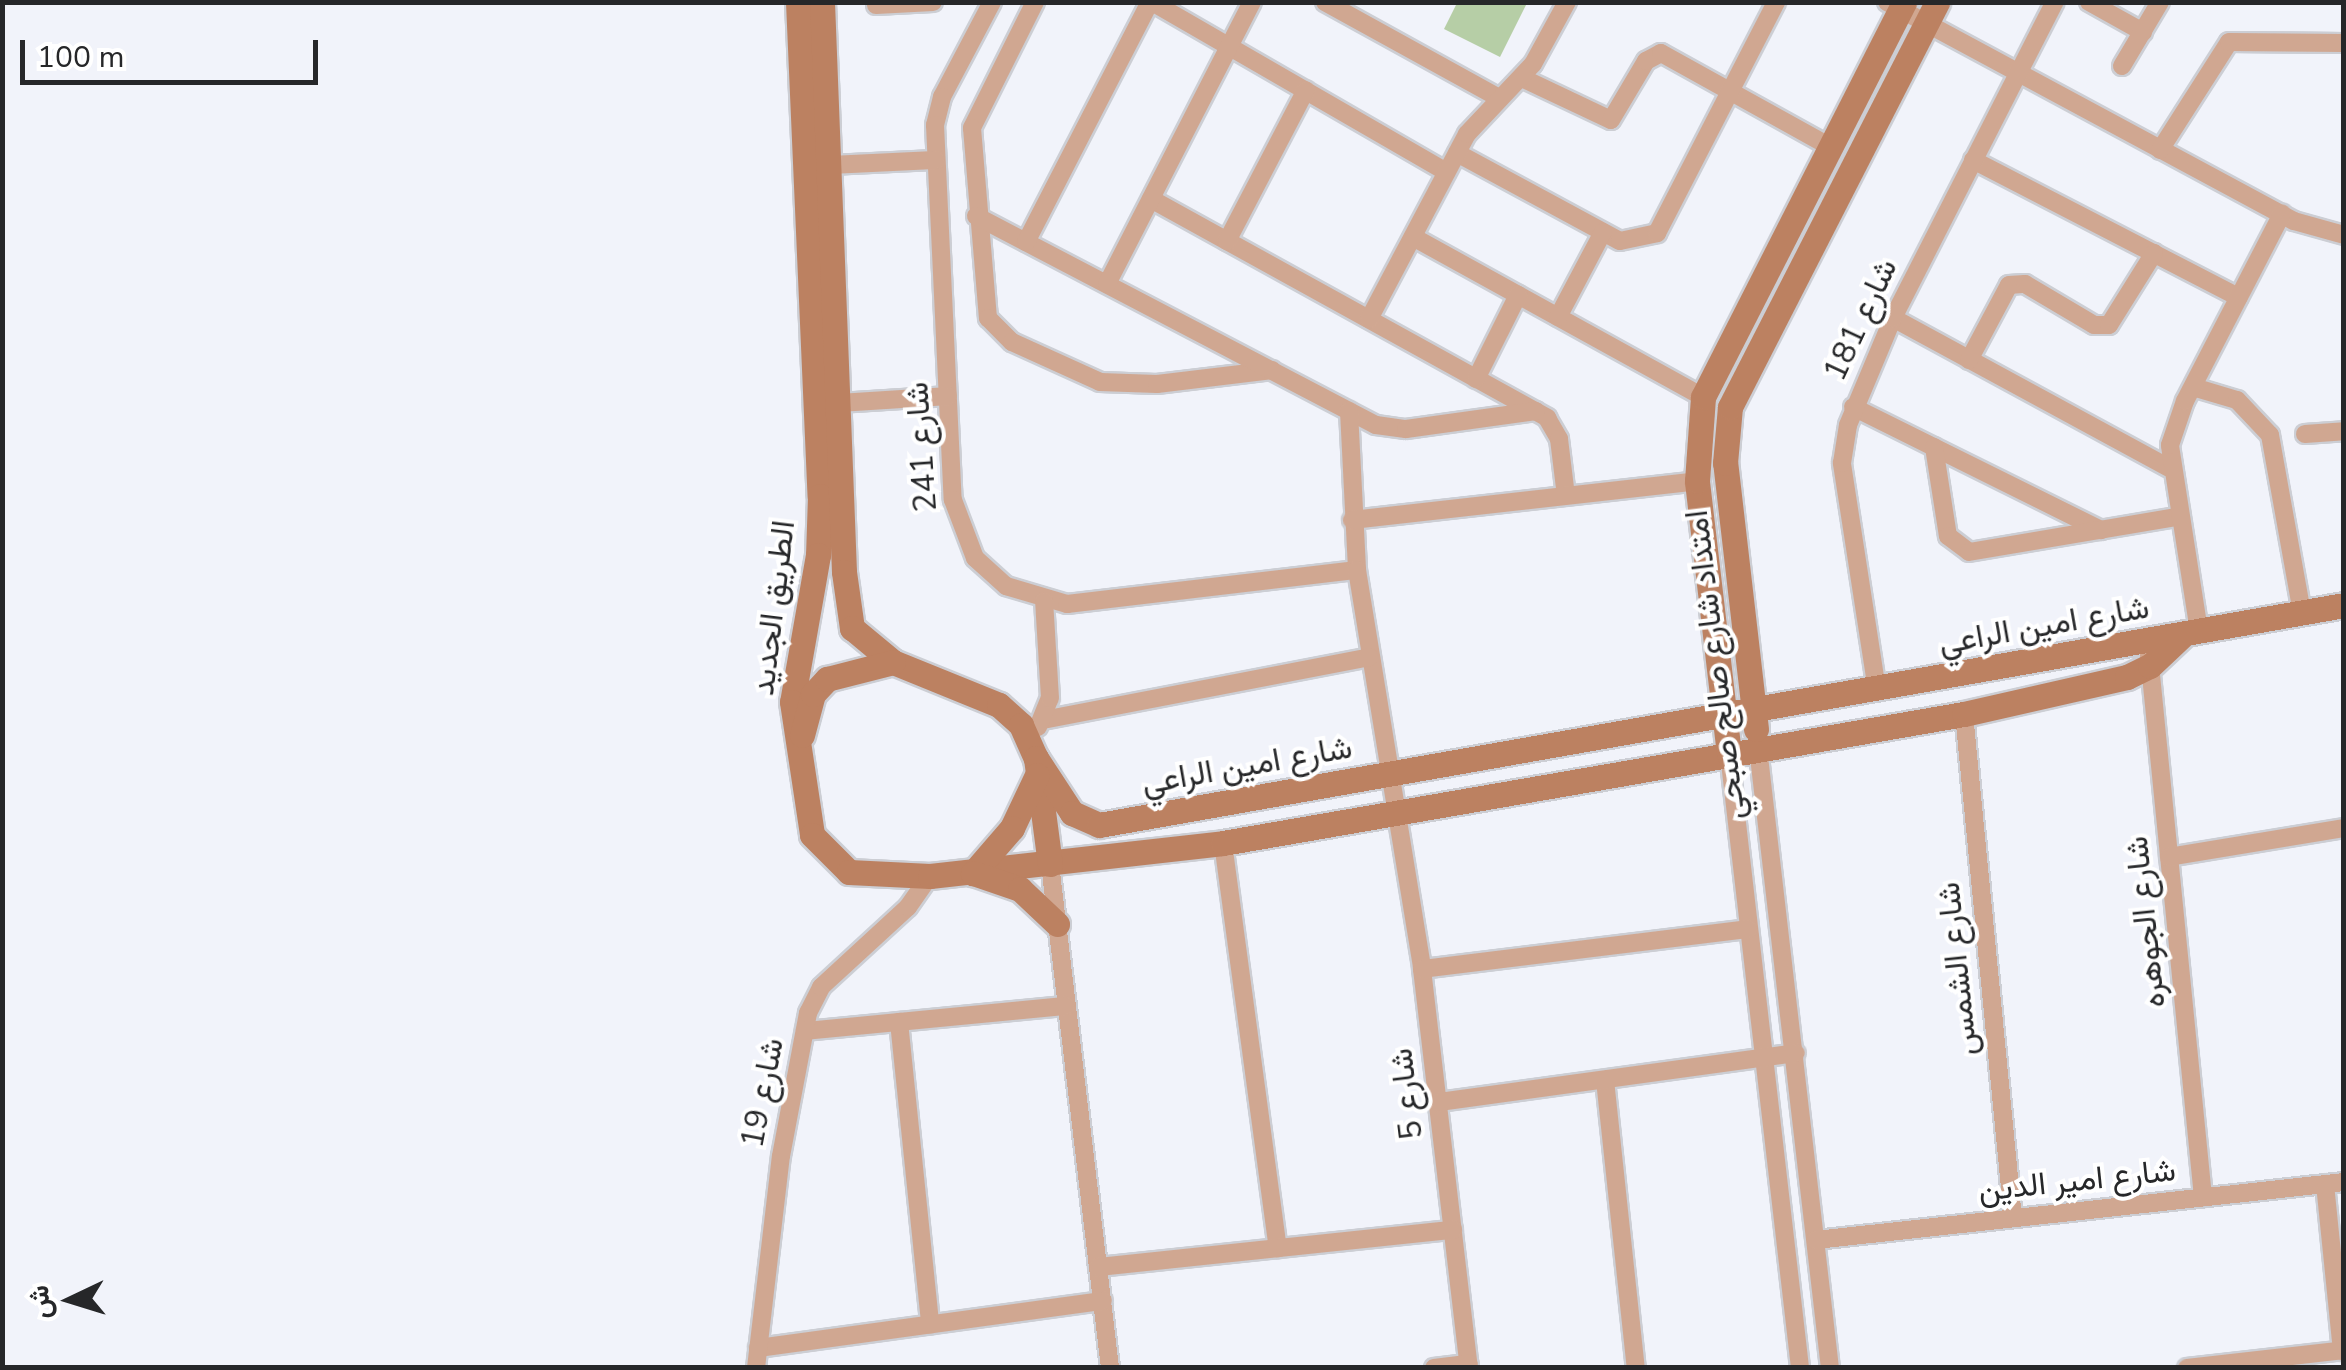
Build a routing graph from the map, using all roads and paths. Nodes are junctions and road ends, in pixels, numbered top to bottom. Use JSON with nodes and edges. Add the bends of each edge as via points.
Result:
{"nodes":[{"id":1,"x":798,"y":2,"type":"edge"},
{"id":2,"x":822,"y":2,"type":"edge"},
{"id":3,"x":933,"y":2,"type":"edge"},
{"id":4,"x":992,"y":2,"type":"edge"},
{"id":5,"x":1035,"y":2,"type":"edge"},
{"id":6,"x":1151,"y":2,"type":"edge"},
{"id":7,"x":1252,"y":2,"type":"edge"},
{"id":8,"x":1325,"y":2,"type":"edge"},
{"id":9,"x":1567,"y":2,"type":"edge"},
{"id":10,"x":1776,"y":2,"type":"edge"},
{"id":11,"x":2054,"y":2,"type":"edge"},
{"id":12,"x":2089,"y":2,"type":"edge"},
{"id":13,"x":2160,"y":2,"type":"edge"},
{"id":14,"x":876,"y":5,"type":"dead end"},
{"id":15,"x":1897,"y":5,"type":"edge"},
{"id":16,"x":1931,"y":13,"type":"edge"},
{"id":17,"x":2143,"y":32,"type":"junction"},
{"id":18,"x":2344,"y":43,"type":"edge"},
{"id":19,"x":1229,"y":47,"type":"junction"},
{"id":20,"x":2122,"y":66,"type":"dead end"},
{"id":21,"x":2018,"y":76,"type":"junction"},
{"id":22,"x":1522,"y":78,"type":"junction"},
{"id":23,"x":1306,"y":90,"type":"junction"},
{"id":24,"x":1734,"y":93,"type":"junction"},
{"id":25,"x":1497,"y":97,"type":"junction"},
{"id":26,"x":1829,"y":146,"type":"junction"},
{"id":27,"x":2160,"y":150,"type":"junction"},
{"id":28,"x":1457,"y":153,"type":"junction"},
{"id":29,"x":936,"y":160,"type":"junction"},
{"id":30,"x":1973,"y":160,"type":"junction"},
{"id":31,"x":829,"y":165,"type":"junction"},
{"id":32,"x":1447,"y":172,"type":"junction"},
{"id":33,"x":1151,"y":198,"type":"junction"},
{"id":34,"x":2282,"y":214,"type":"junction"},
{"id":35,"x":976,"y":216,"type":"junction"},
{"id":36,"x":1603,"y":232,"type":"junction"},
{"id":37,"x":2344,"y":235,"type":"edge"},
{"id":38,"x":1413,"y":236,"type":"junction"},
{"id":39,"x":1227,"y":241,"type":"junction"},
{"id":40,"x":1026,"y":242,"type":"junction"},
{"id":41,"x":2154,"y":253,"type":"junction"},
{"id":42,"x":1107,"y":284,"type":"junction"},
{"id":43,"x":1518,"y":295,"type":"junction"},
{"id":44,"x":2239,"y":297,"type":"junction"},
{"id":45,"x":1558,"y":317,"type":"junction"},
{"id":46,"x":1893,"y":318,"type":"junction"},
{"id":47,"x":1369,"y":319,"type":"junction"},
{"id":48,"x":1969,"y":360,"type":"junction"},
{"id":49,"x":1272,"y":370,"type":"junction"},
{"id":50,"x":1476,"y":379,"type":"junction"},
{"id":51,"x":2192,"y":386,"type":"junction"},
{"id":52,"x":948,"y":396,"type":"junction"},
{"id":53,"x":1703,"y":397,"type":"junction"},
{"id":54,"x":840,"y":403,"type":"junction"},
{"id":55,"x":1853,"y":408,"type":"junction"},
{"id":56,"x":1349,"y":411,"type":"junction"},
{"id":57,"x":1536,"y":412,"type":"junction"},
{"id":58,"x":2344,"y":431,"type":"edge"},
{"id":59,"x":2306,"y":434,"type":"dead end"},
{"id":60,"x":1934,"y":447,"type":"junction"},
{"id":61,"x":2169,"y":468,"type":"junction"},
{"id":62,"x":1696,"y":481,"type":"junction"},
{"id":63,"x":1566,"y":496,"type":"junction"},
{"id":64,"x":2178,"y":517,"type":"junction"},
{"id":65,"x":1352,"y":520,"type":"junction"},
{"id":66,"x":2102,"y":530,"type":"junction"},
{"id":67,"x":1356,"y":570,"type":"junction"},
{"id":68,"x":1044,"y":601,"type":"junction"},
{"id":69,"x":2344,"y":605,"type":"edge"},
{"id":70,"x":2302,"y":612,"type":"junction"},
{"id":71,"x":2192,"y":632,"type":"junction"},
{"id":72,"x":2149,"y":653,"type":"junction"},
{"id":73,"x":1369,"y":657,"type":"junction"},
{"id":74,"x":893,"y":662,"type":"junction"},
{"id":75,"x":1878,"y":690,"type":"junction"},
{"id":76,"x":1754,"y":712,"type":"junction"},
{"id":77,"x":1964,"y":714,"type":"junction"},
{"id":78,"x":1724,"y":716,"type":"junction"},
{"id":79,"x":1036,"y":747,"type":"junction"},
{"id":80,"x":1758,"y":748,"type":"junction"},
{"id":81,"x":1729,"y":754,"type":"junction"},
{"id":82,"x":798,"y":765,"type":"junction"},
{"id":83,"x":1392,"y":774,"type":"junction"},
{"id":84,"x":1397,"y":814,"type":"junction"},
{"id":85,"x":2344,"y":828,"type":"edge"},
{"id":86,"x":1223,"y":843,"type":"junction"},
{"id":87,"x":2170,"y":856,"type":"junction"},
{"id":88,"x":1050,"y":864,"type":"junction"},
{"id":89,"x":973,"y":873,"type":"junction"},
{"id":90,"x":930,"y":876,"type":"junction"},
{"id":91,"x":1057,"y":924,"type":"junction"},
{"id":92,"x":1750,"y":928,"type":"junction"},
{"id":93,"x":1422,"y":968,"type":"junction"},
{"id":94,"x":1066,"y":1006,"type":"junction"},
{"id":95,"x":899,"y":1022,"type":"junction"},
{"id":96,"x":805,"y":1031,"type":"junction"},
{"id":97,"x":1796,"y":1053,"type":"junction"},
{"id":98,"x":1764,"y":1058,"type":"junction"},
{"id":99,"x":1605,"y":1080,"type":"junction"},
{"id":100,"x":1438,"y":1102,"type":"junction"},
{"id":101,"x":2334,"y":1183,"type":"edge"},
{"id":102,"x":2203,"y":1197,"type":"junction"},
{"id":103,"x":2013,"y":1218,"type":"junction"},
{"id":104,"x":1454,"y":1230,"type":"junction"},
{"id":105,"x":1816,"y":1240,"type":"junction"},
{"id":106,"x":1278,"y":1248,"type":"junction"},
{"id":107,"x":1098,"y":1267,"type":"junction"},
{"id":108,"x":1102,"y":1301,"type":"junction"},
{"id":109,"x":930,"y":1324,"type":"junction"},
{"id":110,"x":758,"y":1348,"type":"junction"},
{"id":111,"x":2343,"y":1350,"type":"edge"},
{"id":112,"x":1469,"y":1366,"type":"edge"},
{"id":113,"x":756,"y":1368,"type":"edge"},
{"id":114,"x":1110,"y":1368,"type":"edge"},
{"id":115,"x":1434,"y":1368,"type":"edge"},
{"id":116,"x":1636,"y":1368,"type":"edge"},
{"id":117,"x":1800,"y":1368,"type":"edge"},
{"id":118,"x":1830,"y":1368,"type":"edge"},
{"id":119,"x":2187,"y":1368,"type":"edge"}],
"edges":[{"from":1,"to":82,"type":"street","name":"الطريق الجديد","via":[[820,496],[818,554],[792,702]]},
{"from":2,"to":31,"type":"street","name":"الطريق الجديد"},
{"from":3,"to":14,"type":"street"},
{"from":4,"to":29,"type":"street","name":"شارع 241","via":[[942,97]]},
{"from":5,"to":35,"type":"street","via":[[972,128]]},
{"from":6,"to":19,"type":"street"},
{"from":6,"to":40,"type":"street"},
{"from":7,"to":19,"type":"street"},
{"from":8,"to":25,"type":"street"},
{"from":9,"to":22,"type":"street"},
{"from":10,"to":24,"type":"street"},
{"from":11,"to":21,"type":"street","name":"شارع 181"},
{"from":12,"to":17,"type":"street"},
{"from":13,"to":17,"type":"street"},
{"from":15,"to":16,"type":"street"},
{"from":15,"to":26,"type":"street","name":"امتداد شارع صالح صبحي"},
{"from":16,"to":21,"type":"street"},
{"from":16,"to":76,"type":"street","name":"امتداد شارع صالح صبحي","via":[[1730,407],[1725,463]]},
{"from":17,"to":20,"type":"street"},
{"from":18,"to":27,"type":"street","via":[[2229,42],[2214,56]]},
{"from":19,"to":23,"type":"street"},
{"from":19,"to":33,"type":"street"},
{"from":21,"to":27,"type":"street"},
{"from":21,"to":30,"type":"street","name":"شارع 181"},
{"from":22,"to":24,"type":"street","via":[[1606,122],[1616,118],[1656,54]]},
{"from":22,"to":25,"type":"street"},
{"from":23,"to":32,"type":"street"},
{"from":23,"to":39,"type":"street"},
{"from":24,"to":26,"type":"street"},
{"from":24,"to":36,"type":"street","via":[[1657,233],[1620,241]]},
{"from":25,"to":28,"type":"street"},
{"from":26,"to":53,"type":"street","name":"امتداد شارع صالح صبحي"},
{"from":27,"to":34,"type":"street"},
{"from":28,"to":32,"type":"street"},
{"from":28,"to":36,"type":"street"},
{"from":29,"to":31,"type":"street"},
{"from":29,"to":52,"type":"street","name":"شارع 241"},
{"from":30,"to":41,"type":"street"},
{"from":30,"to":46,"type":"street","name":"شارع 181"},
{"from":31,"to":54,"type":"street","name":"الطريق الجديد"},
{"from":32,"to":38,"type":"street"},
{"from":33,"to":39,"type":"street"},
{"from":33,"to":42,"type":"street"},
{"from":34,"to":37,"type":"street"},
{"from":34,"to":44,"type":"street"},
{"from":35,"to":40,"type":"street"},
{"from":35,"to":49,"type":"street","via":[[988,318],[1012,342],[1073,374],[1129,385]]},
{"from":36,"to":45,"type":"street"},
{"from":38,"to":43,"type":"street"},
{"from":38,"to":47,"type":"street"},
{"from":39,"to":47,"type":"street"},
{"from":40,"to":42,"type":"street"},
{"from":41,"to":44,"type":"street"},
{"from":41,"to":48,"type":"street","via":[[2109,326],[2094,325],[2025,284],[2008,284]]},
{"from":42,"to":49,"type":"street"},
{"from":43,"to":45,"type":"street"},
{"from":43,"to":50,"type":"street"},
{"from":44,"to":51,"type":"street"},
{"from":45,"to":53,"type":"street"},
{"from":46,"to":48,"type":"street"},
{"from":46,"to":55,"type":"street","name":"شارع 181"},
{"from":47,"to":50,"type":"street"},
{"from":48,"to":61,"type":"street"},
{"from":49,"to":56,"type":"street"},
{"from":50,"to":57,"type":"street"},
{"from":51,"to":61,"type":"street","via":[[2175,422]]},
{"from":51,"to":70,"type":"street","via":[[2237,400],[2270,435]]},
{"from":52,"to":54,"type":"street"},
{"from":52,"to":68,"type":"street","name":"شارع 241","via":[[953,500],[964,540],[989,574]]},
{"from":53,"to":62,"type":"street","name":"امتداد شارع صالح صبحي"},
{"from":54,"to":74,"type":"street","name":"الطريق الجديد","via":[[852,628]]},
{"from":55,"to":60,"type":"street"},
{"from":55,"to":75,"type":"street","name":"شارع 181","via":[[1842,463]]},
{"from":56,"to":57,"type":"street","via":[[1376,425],[1406,428]]},
{"from":56,"to":65,"type":"street","name":"شارع 5"},
{"from":57,"to":63,"type":"street","via":[[1555,427]]},
{"from":58,"to":59,"type":"street"},
{"from":60,"to":66,"type":"street"},
{"from":60,"to":66,"type":"street","via":[[1944,524],[1956,546],[1982,551]]},
{"from":61,"to":64,"type":"street"},
{"from":62,"to":63,"type":"street"},
{"from":62,"to":78,"type":"street","name":"امتداد شارع صالح صبحي"},
{"from":63,"to":65,"type":"street"},
{"from":64,"to":66,"type":"street"},
{"from":64,"to":71,"type":"street"},
{"from":65,"to":67,"type":"street","name":"شارع 5"},
{"from":67,"to":68,"type":"street","name":"شارع 241","via":[[1090,604]]},
{"from":67,"to":73,"type":"street","name":"شارع 5"},
{"from":68,"to":79,"type":"street","via":[[1050,686]]},
{"from":69,"to":70,"type":"street"},
{"from":70,"to":71,"type":"street"},
{"from":71,"to":72,"type":"street","name":"شارع امين الراعي"},
{"from":72,"to":75,"type":"street","name":"شارع امين الراعي"},
{"from":72,"to":77,"type":"street","name":"شارع امين الراعي","via":[[2099,685]]},
{"from":72,"to":87,"type":"street","name":"شارع الجوهره"},
{"from":73,"to":79,"type":"street"},
{"from":73,"to":83,"type":"street","name":"شارع 5"},
{"from":74,"to":79,"type":"street","name":"الطريق الجديد","via":[[998,705]]},
{"from":74,"to":82,"type":"street","via":[[827,679],[814,694]]},
{"from":75,"to":76,"type":"street","name":"شارع امين الراعي"},
{"from":76,"to":78,"type":"street","name":"شارع امين الراعي"},
{"from":76,"to":80,"type":"street","name":"امتداد شارع صالح صبحي"},
{"from":77,"to":80,"type":"street","name":"شارع امين الراعي"},
{"from":77,"to":103,"type":"street","name":"شارع الشمس"},
{"from":78,"to":81,"type":"street","name":"امتداد شارع صالح صبحي"},
{"from":78,"to":83,"type":"street","name":"شارع امين الراعي"},
{"from":79,"to":83,"type":"street","name":"شارع امين الراعي","via":[[1072,814],[1099,825]]},
{"from":79,"to":88,"type":"street"},
{"from":79,"to":89,"type":"street","via":[[1012,828]]},
{"from":80,"to":81,"type":"street","name":"شارع امين الراعي"},
{"from":80,"to":97,"type":"street","name":"امتداد شارع صالح صبحي"},
{"from":81,"to":84,"type":"street","name":"شارع امين الراعي"},
{"from":81,"to":92,"type":"street","name":"امتداد شارع صالح صبحي"},
{"from":82,"to":90,"type":"street","name":"الطريق الجديد","via":[[812,836],[828,858],[876,877]]},
{"from":83,"to":84,"type":"street","name":"شارع 5"},
{"from":84,"to":86,"type":"street","name":"شارع امين الراعي"},
{"from":84,"to":93,"type":"street","name":"شارع 5"},
{"from":85,"to":87,"type":"street"},
{"from":86,"to":88,"type":"street","name":"شارع امين الراعي"},
{"from":86,"to":106,"type":"street"},
{"from":87,"to":102,"type":"street","name":"شارع الجوهره"},
{"from":88,"to":89,"type":"street","name":"الطريق الجديد"},
{"from":88,"to":91,"type":"street"},
{"from":89,"to":90,"type":"street","name":"الطريق الجديد"},
{"from":89,"to":91,"type":"street","via":[[1020,889]]},
{"from":90,"to":96,"type":"street","name":"شارع 19","via":[[908,907],[821,988]]},
{"from":91,"to":94,"type":"street"},
{"from":92,"to":93,"type":"street"},
{"from":92,"to":98,"type":"street","name":"امتداد شارع صالح صبحي"},
{"from":93,"to":100,"type":"street","name":"شارع 5"},
{"from":94,"to":95,"type":"street"},
{"from":94,"to":107,"type":"street"},
{"from":95,"to":96,"type":"street"},
{"from":95,"to":109,"type":"street"},
{"from":96,"to":110,"type":"street","name":"شارع 19","via":[[780,1156]]},
{"from":97,"to":98,"type":"street"},
{"from":97,"to":105,"type":"street","name":"امتداد شارع صالح صبحي"},
{"from":98,"to":99,"type":"street"},
{"from":98,"to":117,"type":"street","name":"امتداد شارع صالح صبحي"},
{"from":99,"to":100,"type":"street"},
{"from":99,"to":116,"type":"street"},
{"from":100,"to":104,"type":"street","name":"شارع 5"},
{"from":101,"to":102,"type":"street","name":"شارع امير الدين"},
{"from":101,"to":111,"type":"street"},
{"from":102,"to":103,"type":"street","name":"شارع امير الدين"},
{"from":103,"to":105,"type":"street","name":"شارع امير الدين"},
{"from":104,"to":106,"type":"street"},
{"from":104,"to":112,"type":"street","name":"شارع 5"},
{"from":105,"to":118,"type":"street","name":"امتداد شارع صالح صبحي"},
{"from":106,"to":107,"type":"street"},
{"from":107,"to":108,"type":"street"},
{"from":108,"to":109,"type":"street"},
{"from":108,"to":114,"type":"street"},
{"from":109,"to":110,"type":"street"},
{"from":110,"to":113,"type":"street","name":"شارع 19"},
{"from":111,"to":119,"type":"street"},
{"from":112,"to":115,"type":"street"}]}
